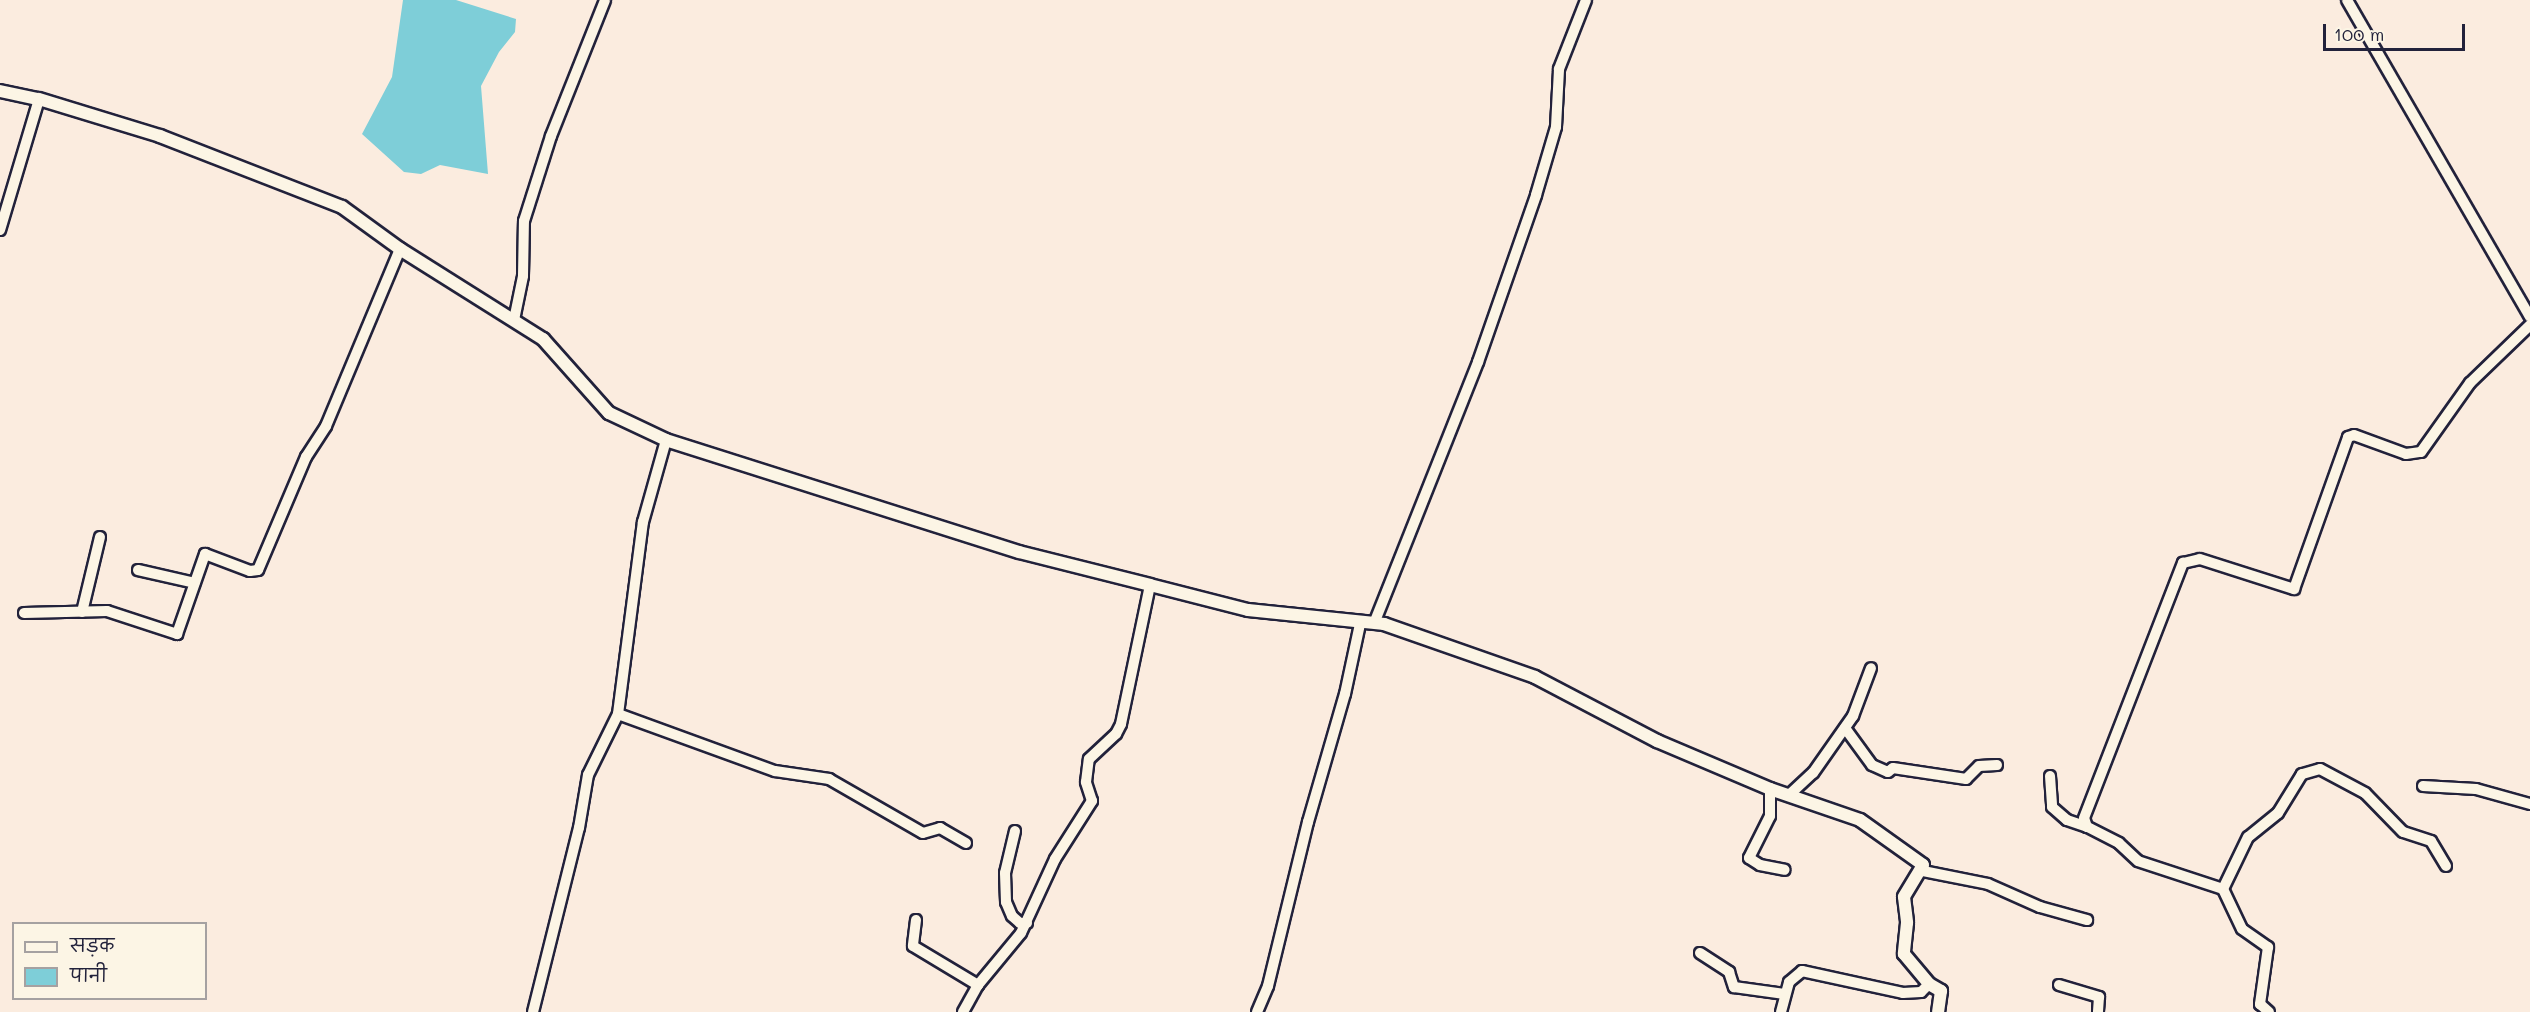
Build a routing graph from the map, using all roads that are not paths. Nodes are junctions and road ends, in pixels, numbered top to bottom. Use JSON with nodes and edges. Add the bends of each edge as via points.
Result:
{"nodes":[{"id":1,"x":605,"y":0,"type":"edge"},
{"id":2,"x":1586,"y":0,"type":"edge"},
{"id":3,"x":2347,"y":0,"type":"edge"},
{"id":4,"x":0,"y":91,"type":"edge"},
{"id":5,"x":39,"y":99,"type":"junction"},
{"id":6,"x":0,"y":230,"type":"edge"},
{"id":7,"x":400,"y":249,"type":"junction"},
{"id":8,"x":514,"y":320,"type":"junction"},
{"id":9,"x":2527,"y":326,"type":"edge"},
{"id":10,"x":666,"y":440,"type":"junction"},
{"id":11,"x":100,"y":537,"type":"dead end"},
{"id":12,"x":138,"y":570,"type":"dead end"},
{"id":13,"x":195,"y":582,"type":"junction"},
{"id":14,"x":1150,"y":585,"type":"junction"},
{"id":15,"x":82,"y":612,"type":"junction"},
{"id":16,"x":24,"y":613,"type":"dead end"},
{"id":17,"x":1375,"y":621,"type":"junction"},
{"id":18,"x":1360,"y":624,"type":"junction"},
{"id":19,"x":1871,"y":668,"type":"dead end"},
{"id":20,"x":618,"y":714,"type":"junction"},
{"id":21,"x":1845,"y":728,"type":"junction"},
{"id":22,"x":1997,"y":765,"type":"dead end"},
{"id":23,"x":2050,"y":776,"type":"dead end"},
{"id":24,"x":2423,"y":786,"type":"dead end"},
{"id":25,"x":1770,"y":789,"type":"junction"},
{"id":26,"x":1789,"y":795,"type":"junction"},
{"id":27,"x":2530,"y":804,"type":"edge"},
{"id":28,"x":2087,"y":827,"type":"junction"},
{"id":29,"x":1015,"y":831,"type":"dead end"},
{"id":30,"x":966,"y":843,"type":"dead end"},
{"id":31,"x":2446,"y":866,"type":"dead end"},
{"id":32,"x":1785,"y":870,"type":"dead end"},
{"id":33,"x":1923,"y":871,"type":"junction"},
{"id":34,"x":2223,"y":890,"type":"junction"},
{"id":35,"x":916,"y":920,"type":"dead end"},
{"id":36,"x":2087,"y":920,"type":"dead end"},
{"id":37,"x":1027,"y":923,"type":"junction"},
{"id":38,"x":1700,"y":953,"type":"dead end"},
{"id":39,"x":1929,"y":984,"type":"junction"},
{"id":40,"x":2059,"y":985,"type":"dead end"},
{"id":41,"x":978,"y":986,"type":"junction"},
{"id":42,"x":1785,"y":994,"type":"junction"},
{"id":43,"x":533,"y":1012,"type":"edge"},
{"id":44,"x":963,"y":1012,"type":"edge"},
{"id":45,"x":1257,"y":1012,"type":"edge"},
{"id":46,"x":1781,"y":1012,"type":"edge"},
{"id":47,"x":1938,"y":1012,"type":"edge"},
{"id":48,"x":2098,"y":1012,"type":"edge"},
{"id":49,"x":2269,"y":1012,"type":"edge"}],
"edges":[{"from":1,"to":8,"type":"street","via":[[551,136],[524,221],[524,276]]},
{"from":2,"to":17,"type":"street","via":[[1559,69],[1556,127],[1536,195],[1478,362]]},
{"from":3,"to":9,"type":"street"},
{"from":4,"to":5,"type":"street"},
{"from":5,"to":6,"type":"street"},
{"from":5,"to":7,"type":"street","via":[[160,136],[342,207]]},
{"from":7,"to":8,"type":"street"},
{"from":7,"to":13,"type":"street","via":[[328,422],[306,457],[258,570],[250,571],[207,553]]},
{"from":8,"to":10,"type":"street","via":[[543,339],[609,413]]},
{"from":9,"to":28,"type":"street","via":[[2470,383],[2421,452],[2406,454],[2354,435],[2348,437],[2294,589],[2200,559],[2184,562],[2084,818]]},
{"from":10,"to":14,"type":"street","via":[[1019,552]]},
{"from":10,"to":20,"type":"street","via":[[643,522]]},
{"from":11,"to":15,"type":"street"},
{"from":12,"to":13,"type":"street"},
{"from":13,"to":15,"type":"street","via":[[177,634],[112,612]]},
{"from":14,"to":18,"type":"street","via":[[1248,610]]},
{"from":14,"to":37,"type":"street","via":[[1121,724],[1116,734],[1089,759],[1086,782],[1092,801],[1055,859]]},
{"from":15,"to":16,"type":"street"},
{"from":17,"to":18,"type":"street"},
{"from":17,"to":25,"type":"street","via":[[1535,677],[1657,741]]},
{"from":18,"to":45,"type":"street","via":[[1268,986]]},
{"from":19,"to":21,"type":"street"},
{"from":20,"to":30,"type":"street","via":[[775,771],[829,778],[926,834],[940,828]]},
{"from":20,"to":43,"type":"street","via":[[588,775],[579,828]]},
{"from":21,"to":22,"type":"street","via":[[1870,763],[1888,772],[1893,768],[1966,779],[1979,766]]},
{"from":21,"to":26,"type":"street","via":[[1813,773]]},
{"from":23,"to":28,"type":"street","via":[[2052,807],[2067,820]]},
{"from":24,"to":27,"type":"street","via":[[2476,789]]},
{"from":25,"to":26,"type":"street"},
{"from":25,"to":32,"type":"street","via":[[1770,816],[1749,858],[1760,865]]},
{"from":26,"to":33,"type":"street","via":[[1867,824],[1921,862]]},
{"from":28,"to":34,"type":"street","via":[[2119,843],[2138,861]]},
{"from":29,"to":37,"type":"street","via":[[1005,873],[1006,902],[1012,916]]},
{"from":31,"to":34,"type":"street","via":[[2431,841],[2403,832],[2365,793],[2314,769],[2302,774],[2278,813],[2248,837]]},
{"from":33,"to":36,"type":"street","via":[[1988,884],[2040,907]]},
{"from":33,"to":39,"type":"street","via":[[1904,897],[1904,954]]},
{"from":34,"to":49,"type":"street","via":[[2242,929],[2268,947],[2260,1004]]},
{"from":35,"to":41,"type":"street","via":[[914,946]]},
{"from":37,"to":41,"type":"street"},
{"from":38,"to":42,"type":"street","via":[[1729,972],[1734,987]]},
{"from":39,"to":42,"type":"street","via":[[1921,992],[1903,993],[1802,971],[1793,975]]},
{"from":39,"to":47,"type":"street","via":[[1942,994]]},
{"from":40,"to":48,"type":"street","via":[[2099,997]]},
{"from":41,"to":44,"type":"street"},
{"from":42,"to":46,"type":"street"}]}
